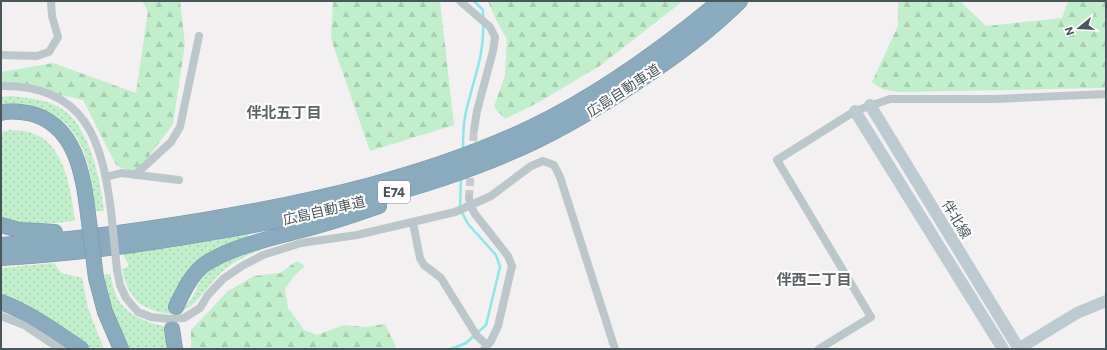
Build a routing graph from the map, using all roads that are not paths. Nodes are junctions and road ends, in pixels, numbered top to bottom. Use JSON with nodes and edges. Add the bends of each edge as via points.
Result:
{"nodes":[{"id":1,"x":51,"y":1,"type":"edge"},
{"id":2,"x":460,"y":1,"type":"edge"},
{"id":3,"x":720,"y":1,"type":"edge"},
{"id":4,"x":740,"y":1,"type":"edge"},
{"id":5,"x":199,"y":36,"type":"dead end"},
{"id":6,"x":1,"y":55,"type":"edge"},
{"id":7,"x":1,"y":86,"type":"edge"},
{"id":8,"x":1106,"y":94,"type":"edge"},
{"id":9,"x":870,"y":105,"type":"junction"},
{"id":10,"x":855,"y":111,"type":"junction"},
{"id":11,"x":1,"y":113,"type":"edge"},
{"id":12,"x":1,"y":123,"type":"edge"},
{"id":13,"x":474,"y":130,"type":"tunnel mouth"},
{"id":14,"x":480,"y":165,"type":"junction"},
{"id":15,"x":135,"y":175,"type":"junction"},
{"id":16,"x":106,"y":177,"type":"junction"},
{"id":17,"x":179,"y":180,"type":"dead end"},
{"id":18,"x":470,"y":202,"type":"junction"},
{"id":19,"x":84,"y":215,"type":"junction"},
{"id":20,"x":413,"y":223,"type":"junction"},
{"id":21,"x":1,"y":225,"type":"edge"},
{"id":22,"x":164,"y":227,"type":"junction"},
{"id":23,"x":1,"y":245,"type":"edge"},
{"id":24,"x":1,"y":258,"type":"edge"},
{"id":25,"x":92,"y":278,"type":"junction"},
{"id":26,"x":1106,"y":301,"type":"edge"},
{"id":27,"x":1,"y":302,"type":"edge"},
{"id":28,"x":176,"y":307,"type":"dead end"},
{"id":29,"x":1,"y":316,"type":"edge"},
{"id":30,"x":172,"y":329,"type":"dead end"},
{"id":31,"x":486,"y":347,"type":"edge"},
{"id":32,"x":60,"y":349,"type":"edge"},
{"id":33,"x":80,"y":349,"type":"edge"},
{"id":34,"x":113,"y":349,"type":"edge"},
{"id":35,"x":121,"y":349,"type":"edge"},
{"id":36,"x":175,"y":349,"type":"edge"},
{"id":37,"x":615,"y":349,"type":"edge"},
{"id":38,"x":819,"y":349,"type":"edge"},
{"id":39,"x":1003,"y":349,"type":"edge"},
{"id":40,"x":1019,"y":349,"type":"edge"}],
"edges":[{"from":1,"to":6,"type":"street","via":[[58,36],[49,52],[37,56]]},
{"from":2,"to":13,"type":"street","via":[[490,27],[495,37]]},
{"from":3,"to":22,"type":"highway","name":"広島自動車道","number":"E74","via":[[679,36],[632,70],[530,128],[476,151],[413,172],[299,203]]},
{"from":4,"to":14,"type":"highway","name":"広島自動車道","number":"E74","via":[[687,46],[640,81],[589,113],[535,141]]},
{"from":5,"to":15,"type":"street","via":[[180,127],[171,142]]},
{"from":7,"to":16,"type":"street","via":[[20,86],[53,94],[73,108],[89,128]]},
{"from":8,"to":9,"type":"street","via":[[994,99],[890,99]]},
{"from":9,"to":10,"type":"street"},
{"from":9,"to":40,"type":"street","name":"伴北線"},
{"from":10,"to":38,"type":"street","via":[[777,160],[871,317]]},
{"from":10,"to":39,"type":"street"},
{"from":11,"to":19,"type":"highway","via":[[34,114],[47,120],[61,132],[72,146],[79,163],[84,182]]},
{"from":12,"to":19,"type":"highway","via":[[31,123],[54,136],[71,165]]},
{"from":14,"to":24,"type":"highway","name":"広島自動車道","number":"E74","via":[[409,188],[305,216],[100,250]]},
{"from":14,"to":28,"type":"highway","via":[[336,221],[229,252],[204,265],[184,289]]},
{"from":15,"to":16,"type":"street","via":[[121,173]]},
{"from":15,"to":17,"type":"street"},
{"from":16,"to":20,"type":"street","bridge":true,"via":[[120,285],[126,298],[138,312],[151,317],[184,318],[200,308],[208,295],[223,280],[263,255],[301,243]]},
{"from":18,"to":20,"type":"street"},
{"from":18,"to":31,"type":"street","via":[[508,256],[512,266],[498,326]]},
{"from":18,"to":37,"type":"street","via":[[491,196],[531,166],[543,161],[554,165]]},
{"from":19,"to":25,"type":"highway","bridge":true},
{"from":20,"to":31,"type":"street","via":[[420,258],[424,265],[441,278]]},
{"from":21,"to":22,"type":"highway","via":[[39,233]]},
{"from":22,"to":23,"type":"highway","name":"広島自動車道","number":"E74"},
{"from":25,"to":34,"type":"highway","via":[[97,313]]},
{"from":25,"to":35,"type":"highway"},
{"from":26,"to":40,"type":"street","via":[[1077,313]]},
{"from":27,"to":33,"type":"highway","via":[[53,329]]},
{"from":29,"to":32,"type":"street","via":[[24,325]]},
{"from":30,"to":36,"type":"highway"}]}
